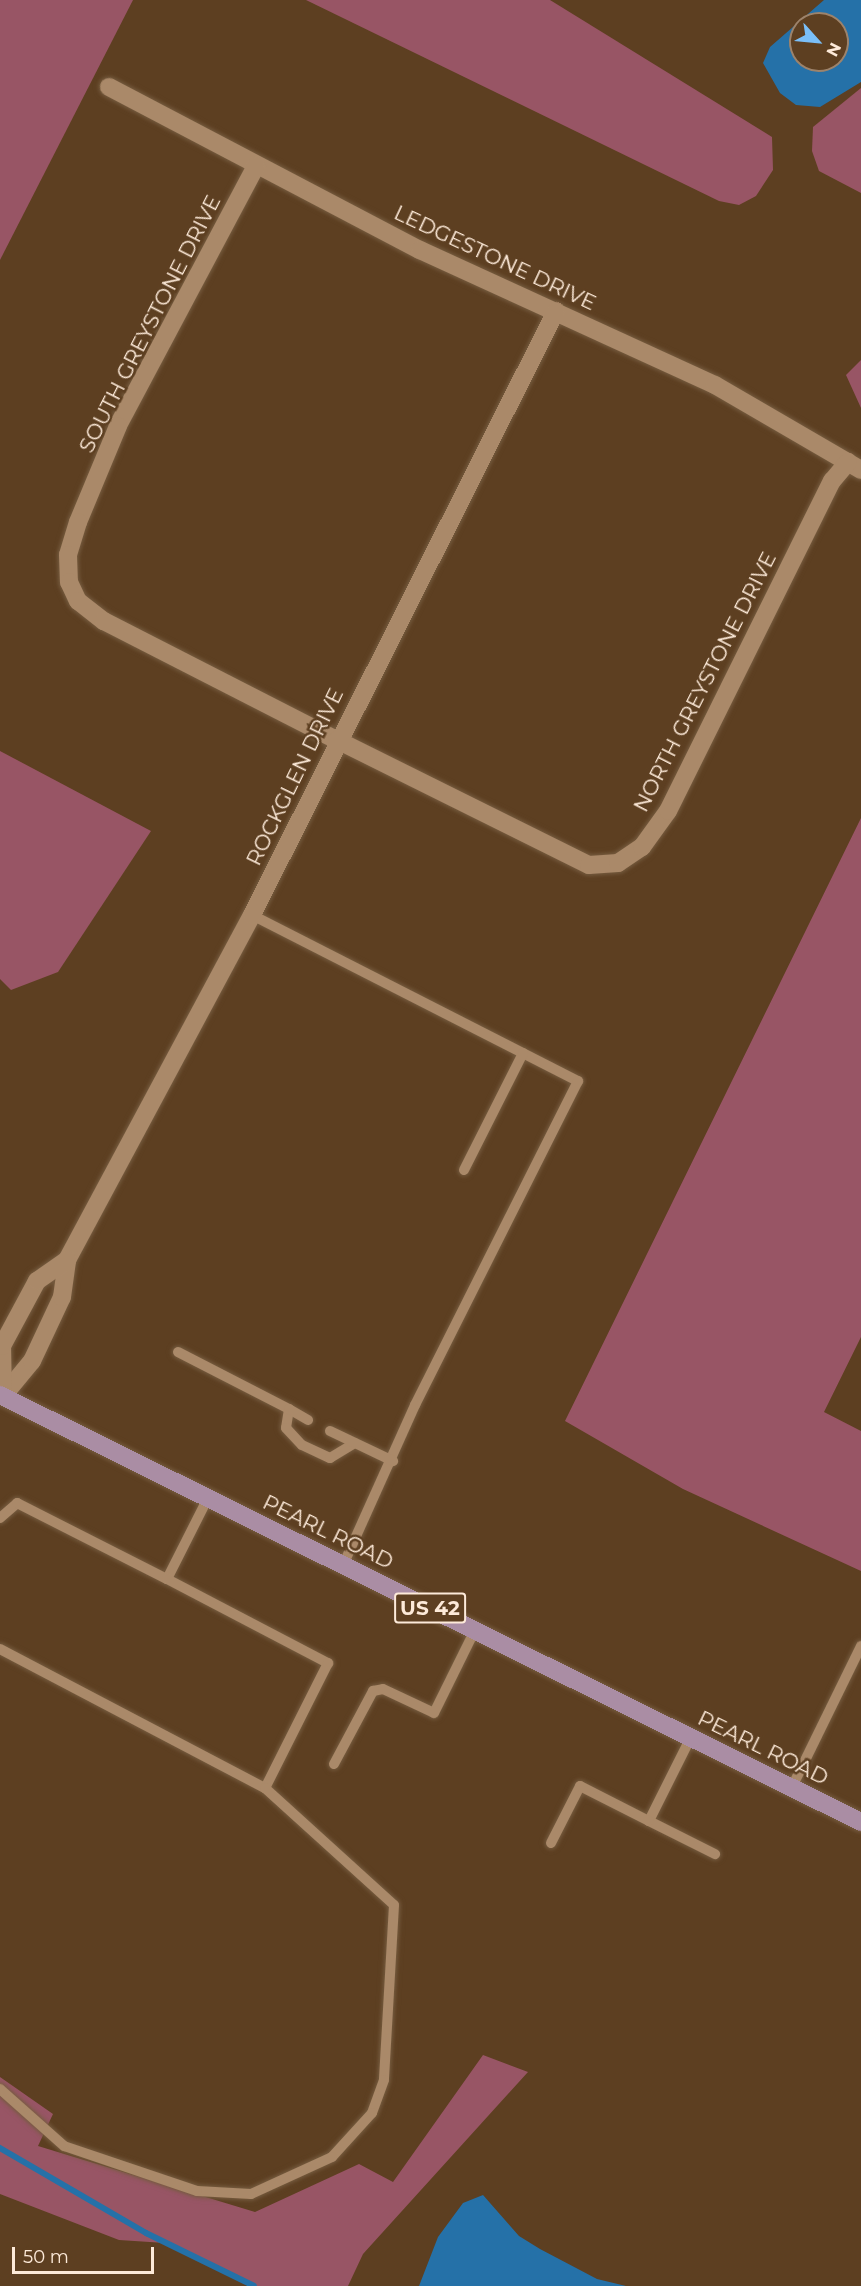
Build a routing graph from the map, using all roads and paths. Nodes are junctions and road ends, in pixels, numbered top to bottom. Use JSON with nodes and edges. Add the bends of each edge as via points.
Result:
{"nodes":[{"id":1,"x":109,"y":87,"type":"dead end"},
{"id":2,"x":256,"y":166,"type":"junction"},
{"id":3,"x":556,"y":311,"type":"junction"},
{"id":4,"x":855,"y":466,"type":"edge"},
{"id":5,"x":337,"y":740,"type":"junction"},
{"id":6,"x":252,"y":915,"type":"junction"},
{"id":7,"x":523,"y":1053,"type":"junction"},
{"id":8,"x":464,"y":1170,"type":"dead end"},
{"id":9,"x":67,"y":1260,"type":"junction"},
{"id":10,"x":178,"y":1352,"type":"dead end"},
{"id":11,"x":1,"y":1398,"type":"edge"},
{"id":12,"x":289,"y":1409,"type":"junction"},
{"id":13,"x":308,"y":1419,"type":"dead end"},
{"id":14,"x":330,"y":1431,"type":"dead end"},
{"id":15,"x":355,"y":1443,"type":"junction"},
{"id":16,"x":393,"y":1461,"type":"junction"},
{"id":17,"x":208,"y":1498,"type":"junction"},
{"id":18,"x":0,"y":1518,"type":"edge"},
{"id":19,"x":343,"y":1565,"type":"junction"},
{"id":20,"x":167,"y":1579,"type":"junction"},
{"id":21,"x":475,"y":1630,"type":"junction"},
{"id":22,"x":860,"y":1648,"type":"edge"},
{"id":23,"x":0,"y":1649,"type":"edge"},
{"id":24,"x":691,"y":1737,"type":"junction"},
{"id":25,"x":334,"y":1764,"type":"dead end"},
{"id":26,"x":792,"y":1787,"type":"junction"},
{"id":27,"x":265,"y":1788,"type":"junction"},
{"id":28,"x":649,"y":1821,"type":"junction"},
{"id":29,"x":861,"y":1822,"type":"edge"},
{"id":30,"x":551,"y":1843,"type":"dead end"},
{"id":31,"x":715,"y":1854,"type":"dead end"},
{"id":32,"x":0,"y":2089,"type":"edge"}],
"edges":[{"from":1,"to":2,"type":"street","name":"LEDGESTONE DRIVE"},
{"from":2,"to":3,"type":"street","name":"LEDGESTONE DRIVE","via":[[420,250]]},
{"from":2,"to":5,"type":"street","name":"SOUTH GREYSTONE DRIVE","via":[[118,426],[78,522],[68,555],[69,582],[78,601],[104,621]]},
{"from":3,"to":4,"type":"street","name":"LEDGESTONE DRIVE","via":[[744,400]]},
{"from":3,"to":5,"type":"street","name":"ROCKGLEN DRIVE"},
{"from":4,"to":5,"type":"street","name":"NORTH GREYSTONE DRIVE","via":[[832,481],[668,811],[642,847],[618,863],[589,864]]},
{"from":5,"to":6,"type":"street","name":"ROCKGLEN DRIVE"},
{"from":6,"to":7,"type":"lane"},
{"from":6,"to":9,"type":"street","name":"ROCKGLEN DRIVE"},
{"from":7,"to":8,"type":"lane"},
{"from":7,"to":16,"type":"lane","via":[[578,1081],[414,1405]]},
{"from":9,"to":11,"type":"street","name":"ROCKGLEN DRIVE","via":[[62,1297],[32,1361]]},
{"from":9,"to":11,"type":"street","name":"ROCKGLEN DRIVE","via":[[37,1281],[2,1347]]},
{"from":10,"to":12,"type":"lane"},
{"from":11,"to":17,"type":"main road","name":"PEARL ROAD","number":"US 42"},
{"from":12,"to":13,"type":"lane"},
{"from":12,"to":15,"type":"lane","via":[[286,1428],[302,1445],[330,1458]]},
{"from":14,"to":15,"type":"lane"},
{"from":15,"to":16,"type":"lane"},
{"from":16,"to":19,"type":"lane"},
{"from":17,"to":19,"type":"main road","name":"PEARL ROAD","number":"US 42"},
{"from":17,"to":20,"type":"lane"},
{"from":18,"to":20,"type":"lane","via":[[17,1503]]},
{"from":19,"to":21,"type":"main road","name":"PEARL ROAD","number":"US 42"},
{"from":20,"to":27,"type":"lane","via":[[328,1663]]},
{"from":21,"to":24,"type":"main road","name":"PEARL ROAD","number":"US 42"},
{"from":21,"to":25,"type":"lane","via":[[434,1713],[383,1689],[373,1691]]},
{"from":22,"to":26,"type":"lane"},
{"from":23,"to":27,"type":"lane"},
{"from":24,"to":26,"type":"main road","name":"PEARL ROAD","number":"US 42"},
{"from":24,"to":28,"type":"lane"},
{"from":26,"to":29,"type":"main road","name":"PEARL ROAD","number":"US 42"},
{"from":27,"to":32,"type":"lane","via":[[394,1905],[384,2080],[372,2114],[332,2157],[251,2194],[197,2191],[64,2145]]},
{"from":28,"to":30,"type":"lane","via":[[580,1786]]},
{"from":28,"to":31,"type":"lane"}]}
